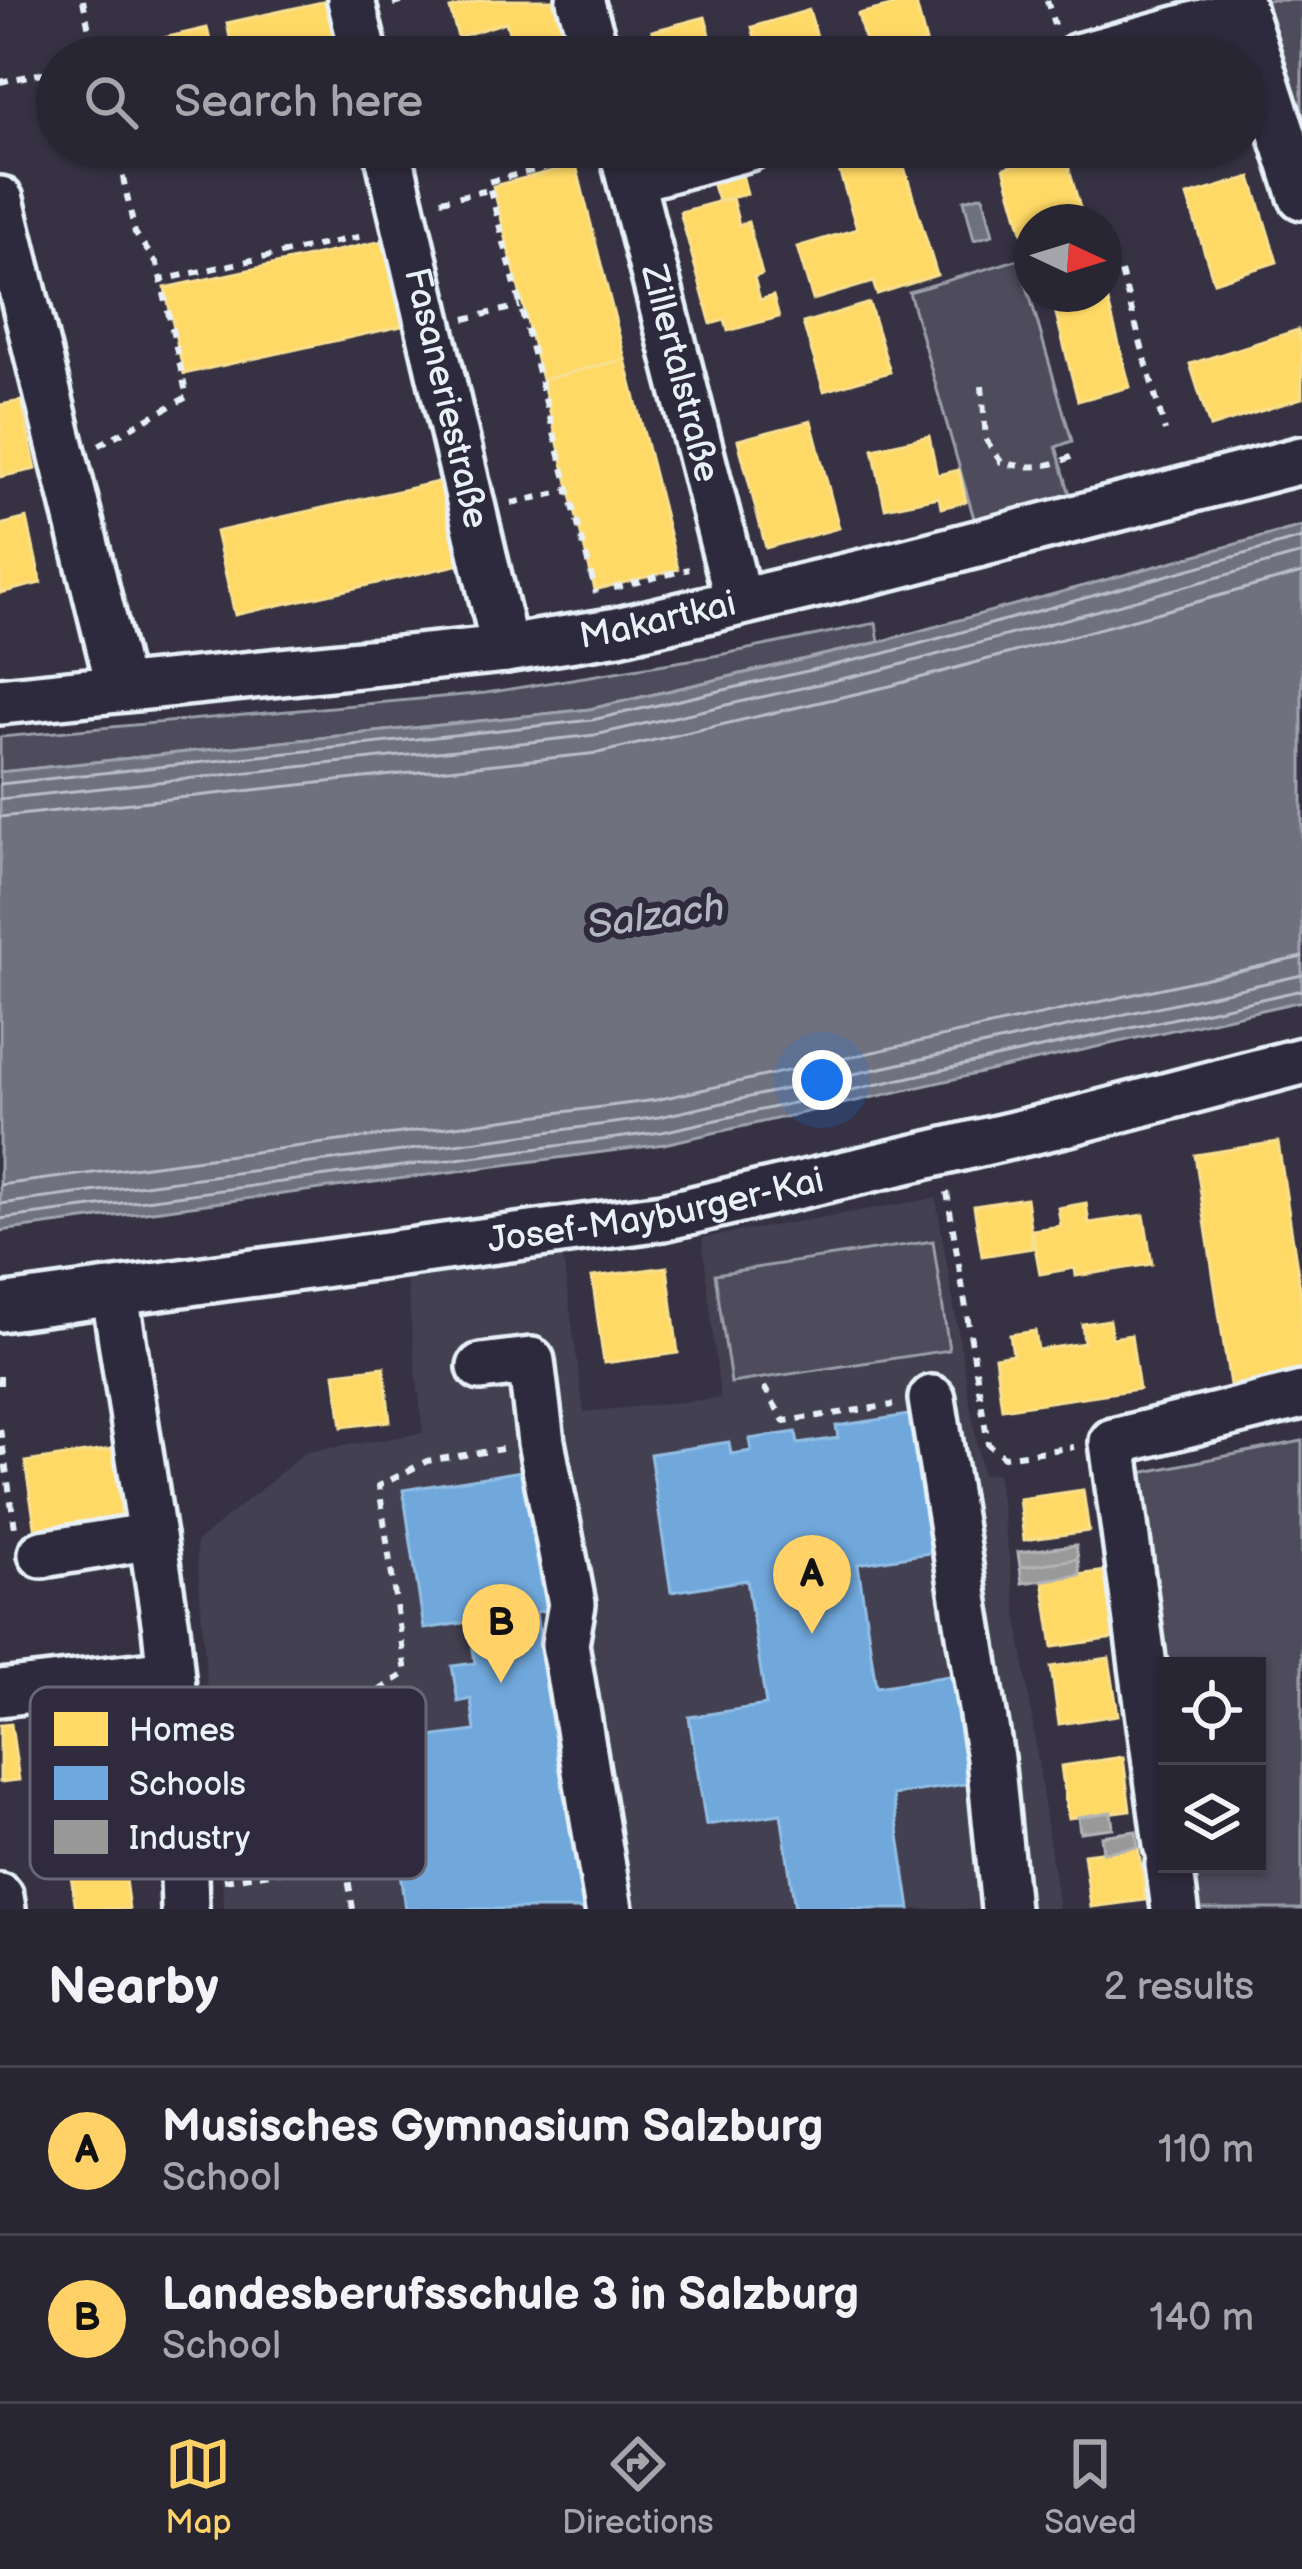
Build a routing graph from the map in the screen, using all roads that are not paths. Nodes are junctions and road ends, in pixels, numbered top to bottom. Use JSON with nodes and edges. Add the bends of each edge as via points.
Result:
{"nodes":[{"id":1,"x":352,"y":0,"type":"edge"},
{"id":2,"x":580,"y":0,"type":"edge"},
{"id":3,"x":1241,"y":6,"type":"edge"},
{"id":4,"x":360,"y":36,"type":"edge"},
{"id":5,"x":591,"y":36,"type":"edge"},
{"id":6,"x":1145,"y":36,"type":"edge"},
{"id":7,"x":1251,"y":36,"type":"edge"},
{"id":8,"x":1266,"y":84,"type":"edge"},
{"id":9,"x":391,"y":168,"type":"edge"},
{"id":10,"x":628,"y":168,"type":"edge"},
{"id":11,"x":1302,"y":196,"type":"edge"},
{"id":12,"x":0,"y":200,"type":"edge"},
{"id":13,"x":1302,"y":460,"type":"edge"},
{"id":14,"x":734,"y":601,"type":"junction"},
{"id":15,"x":505,"y":649,"type":"junction"},
{"id":16,"x":120,"y":688,"type":"junction"},
{"id":17,"x":0,"y":701,"type":"edge"},
{"id":18,"x":1302,"y":1060,"type":"edge"},
{"id":19,"x":115,"y":1294,"type":"junction"},
{"id":20,"x":0,"y":1308,"type":"edge"},
{"id":21,"x":481,"y":1366,"type":"dead end"},
{"id":22,"x":1302,"y":1395,"type":"edge"},
{"id":23,"x":932,"y":1399,"type":"road end"},
{"id":24,"x":152,"y":1536,"type":"junction"},
{"id":25,"x":42,"y":1554,"type":"road end"},
{"id":26,"x":169,"y":1673,"type":"junction"},
{"id":27,"x":51,"y":1687,"type":"edge"},
{"id":28,"x":171,"y":1687,"type":"edge"},
{"id":29,"x":30,"y":1689,"type":"edge"},
{"id":30,"x":0,"y":1693,"type":"edge"},
{"id":31,"x":1158,"y":1778,"type":"edge"},
{"id":32,"x":1170,"y":1873,"type":"edge"},
{"id":33,"x":0,"y":1897,"type":"edge"},
{"id":34,"x":2,"y":1909,"type":"edge"},
{"id":35,"x":609,"y":1909,"type":"edge"},
{"id":36,"x":1005,"y":1909,"type":"edge"},
{"id":37,"x":1175,"y":1909,"type":"edge"}],
"edges":[{"from":1,"to":4,"type":"street"},
{"from":2,"to":5,"type":"street"},
{"from":3,"to":6,"type":"street"},
{"from":3,"to":7,"type":"street"},
{"from":8,"to":11,"type":"street"},
{"from":9,"to":15,"type":"street","name":"Fasaneriestraße"},
{"from":10,"to":14,"type":"street","name":"Zillertalstraße"},
{"from":12,"to":16,"type":"street"},
{"from":13,"to":14,"type":"street","name":"Makartkai"},
{"from":14,"to":15,"type":"street","name":"Makartkai"},
{"from":15,"to":16,"type":"street","name":"Makartkai"},
{"from":16,"to":17,"type":"street","name":"Makartkai"},
{"from":18,"to":19,"type":"street","name":"Josef-Mayburger-Kai","via":[[663,1217]]},
{"from":19,"to":20,"type":"street","name":"Josef-Mayburger-Kai"},
{"from":19,"to":24,"type":"street"},
{"from":21,"to":35,"type":"street","via":[[532,1361],[572,1604],[565,1644]]},
{"from":22,"to":31,"type":"street","via":[[1113,1442]]},
{"from":23,"to":36,"type":"street","via":[[990,1758]]},
{"from":24,"to":25,"type":"street"},
{"from":24,"to":26,"type":"street"},
{"from":26,"to":27,"type":"street"},
{"from":26,"to":28,"type":"street"},
{"from":29,"to":30,"type":"street"},
{"from":32,"to":37,"type":"street"},
{"from":33,"to":34,"type":"street"}]}
